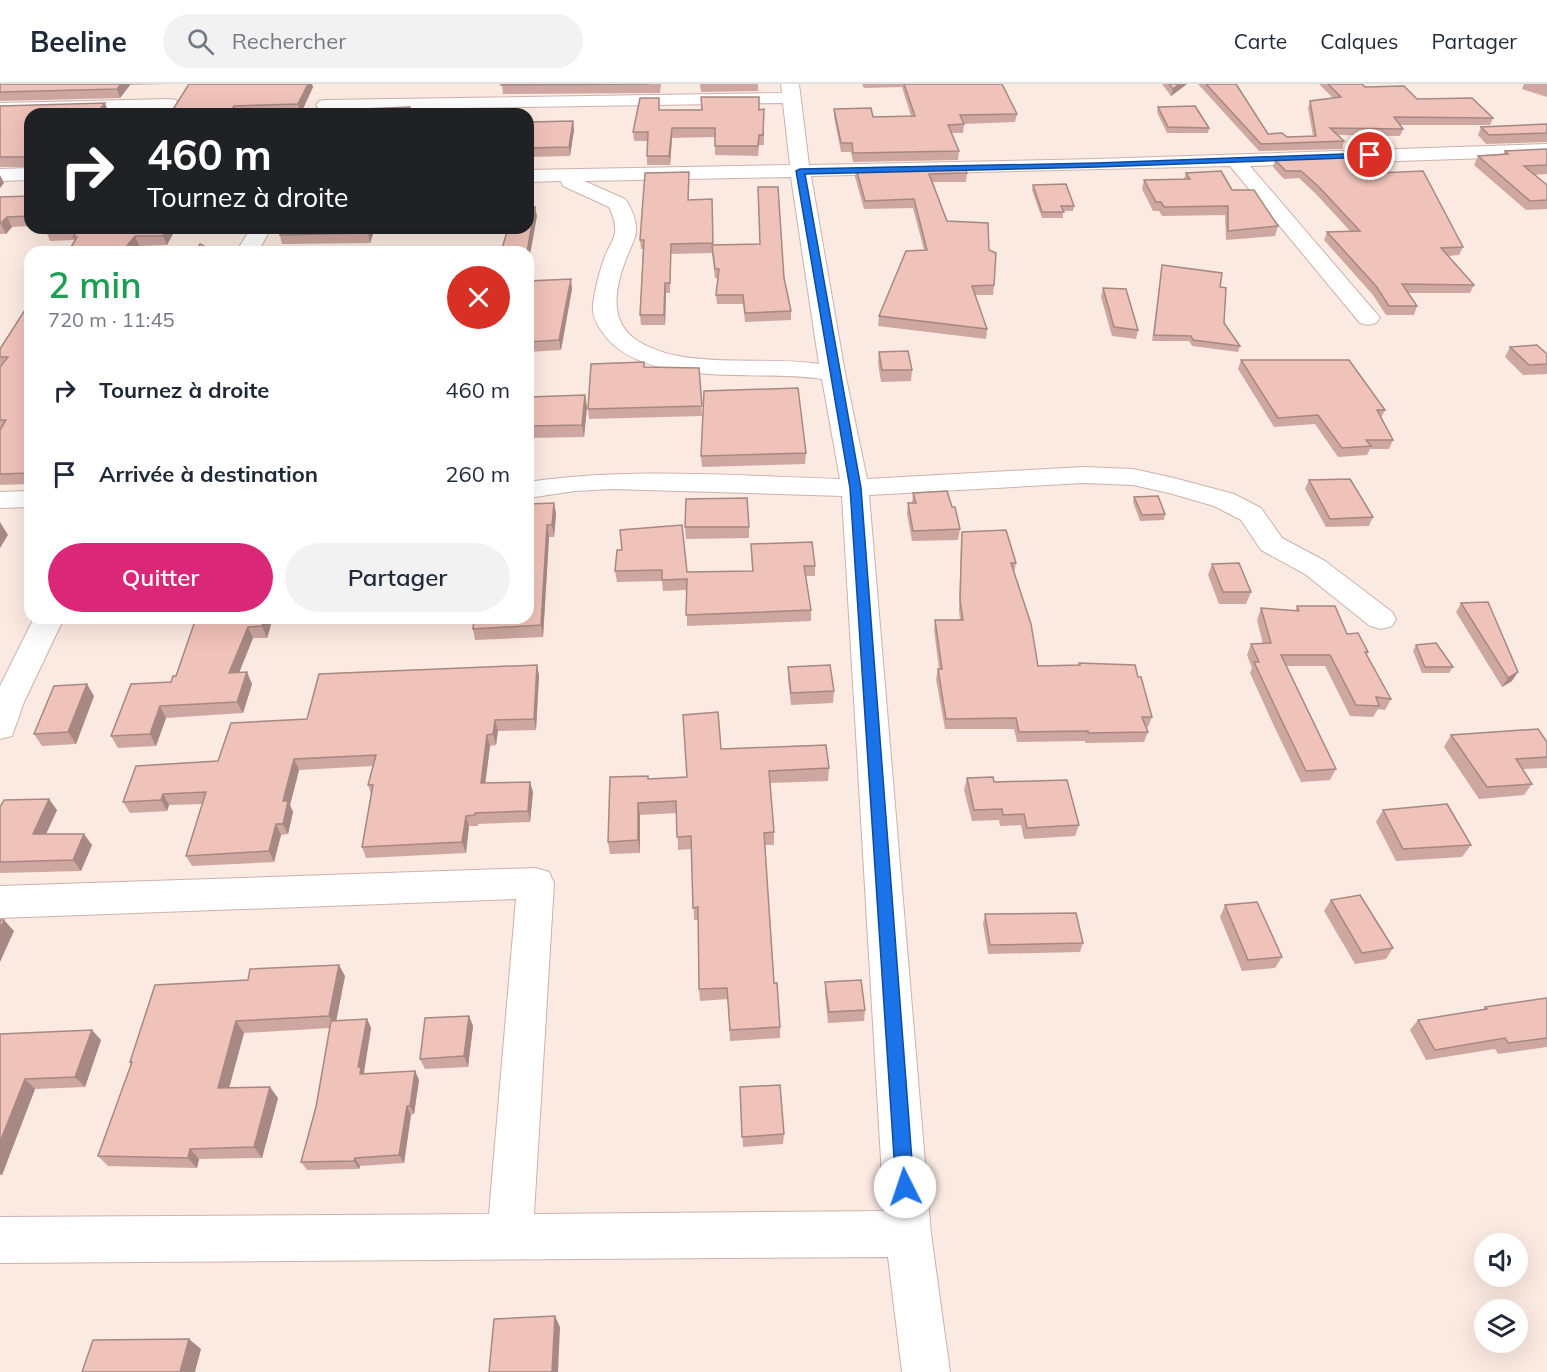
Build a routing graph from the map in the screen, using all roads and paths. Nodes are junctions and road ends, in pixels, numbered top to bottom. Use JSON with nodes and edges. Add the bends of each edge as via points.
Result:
{"nodes":[{"id":1,"x":337,"y":84,"type":"edge"},
{"id":2,"x":791,"y":91,"type":"edge"},
{"id":3,"x":170,"y":104,"type":"edge"},
{"id":4,"x":0,"y":108,"type":"edge"},
{"id":5,"x":324,"y":108,"type":"edge"},
{"id":6,"x":372,"y":108,"type":"edge"},
{"id":7,"x":1547,"y":150,"type":"edge"},
{"id":8,"x":1235,"y":160,"type":"junction"},
{"id":9,"x":800,"y":171,"type":"junction"},
{"id":10,"x":24,"y":174,"type":"edge"},
{"id":11,"x":0,"y":175,"type":"edge"},
{"id":12,"x":534,"y":176,"type":"edge"},
{"id":13,"x":554,"y":177,"type":"junction"},
{"id":14,"x":1368,"y":318,"type":"dead end"},
{"id":15,"x":834,"y":373,"type":"junction"},
{"id":16,"x":855,"y":488,"type":"junction"},
{"id":17,"x":534,"y":489,"type":"edge"},
{"id":18,"x":24,"y":499,"type":"edge"},
{"id":19,"x":0,"y":500,"type":"edge"},
{"id":20,"x":1381,"y":619,"type":"dead end"},
{"id":21,"x":46,"y":624,"type":"edge"},
{"id":22,"x":3,"y":711,"type":"edge"},
{"id":23,"x":0,"y":902,"type":"edge"},
{"id":24,"x":908,"y":1234,"type":"junction"},
{"id":25,"x":510,"y":1237,"type":"junction"},
{"id":26,"x":0,"y":1240,"type":"edge"},
{"id":27,"x":926,"y":1372,"type":"edge"}],
"edges":[{"from":1,"to":5,"type":"street"},
{"from":2,"to":6,"type":"street"},
{"from":2,"to":9,"type":"street"},
{"from":3,"to":4,"type":"street"},
{"from":7,"to":8,"type":"street"},
{"from":8,"to":9,"type":"street"},
{"from":8,"to":14,"type":"street"},
{"from":9,"to":13,"type":"street"},
{"from":9,"to":15,"type":"street"},
{"from":10,"to":11,"type":"street"},
{"from":12,"to":13,"type":"street"},
{"from":13,"to":15,"type":"street","via":[[618,203],[625,221],[624,235],[604,304],[614,335],[624,344],[683,365],[795,367]]},
{"from":15,"to":16,"type":"street"},
{"from":16,"to":17,"type":"street","via":[[613,481]]},
{"from":16,"to":20,"type":"street","via":[[1083,475],[1133,477],[1174,486],[1224,500],[1251,514],[1271,544],[1317,567]]},
{"from":16,"to":24,"type":"street"},
{"from":18,"to":19,"type":"street"},
{"from":21,"to":22,"type":"street"},
{"from":23,"to":25,"type":"street","via":[[536,883]]},
{"from":24,"to":25,"type":"street"},
{"from":24,"to":27,"type":"street"},
{"from":25,"to":26,"type":"street"}]}
